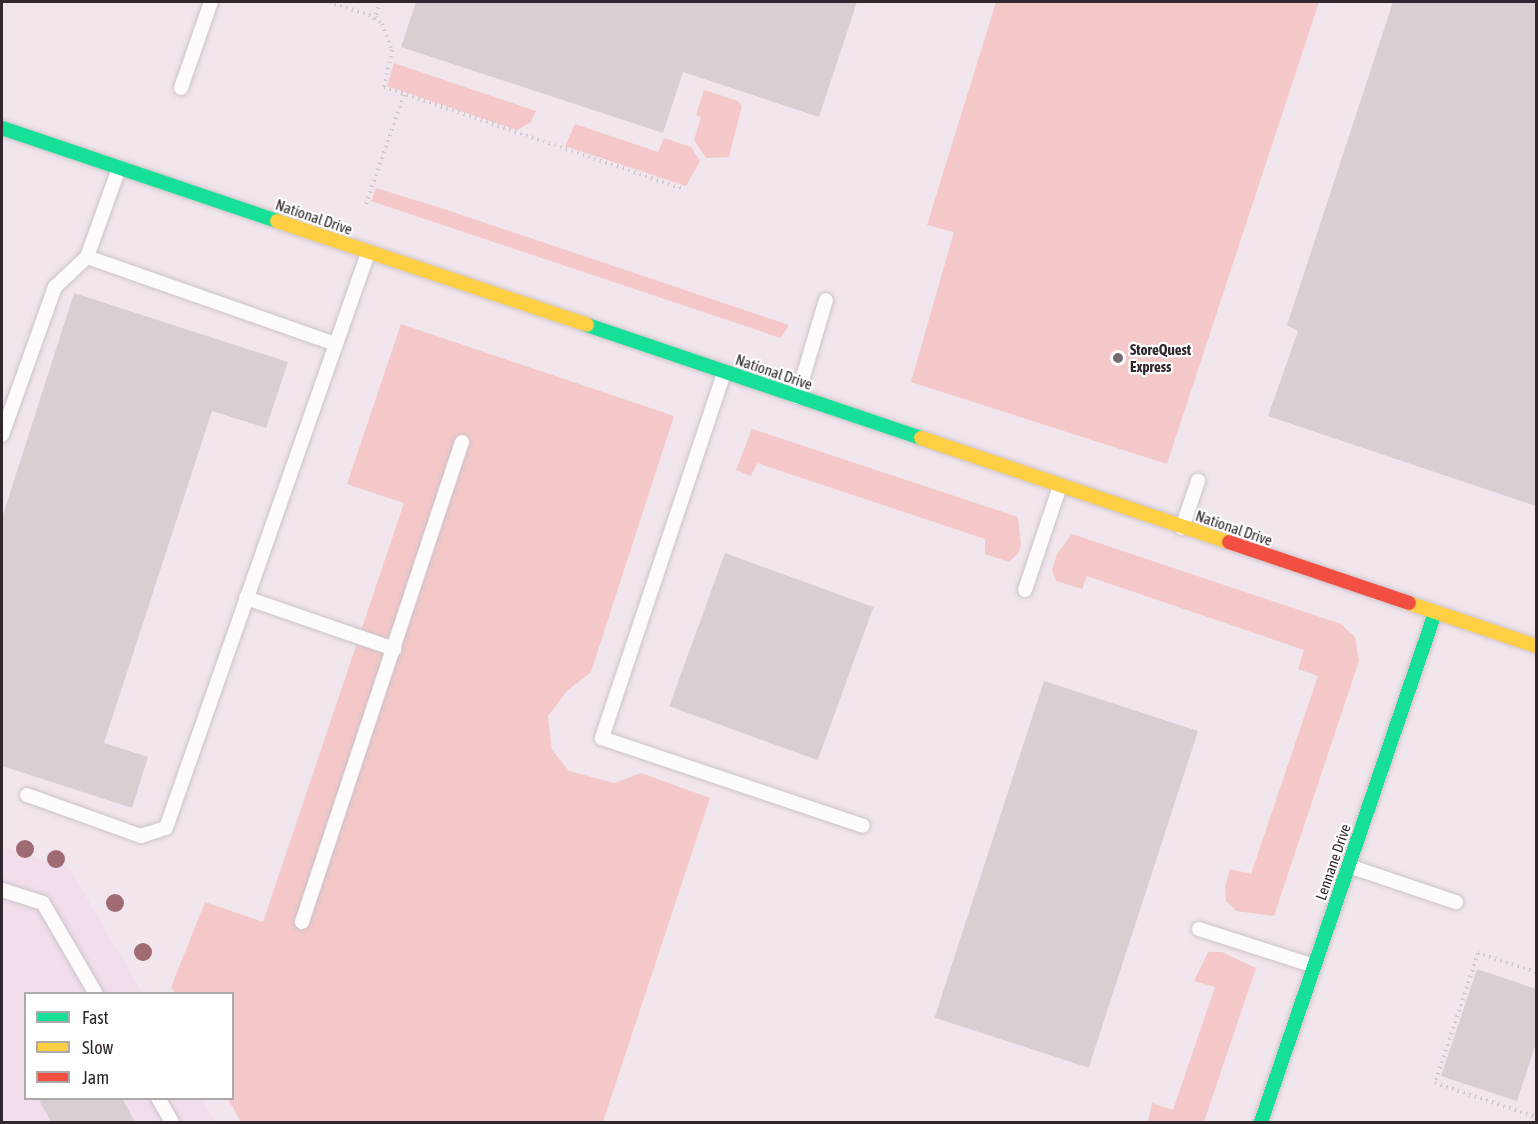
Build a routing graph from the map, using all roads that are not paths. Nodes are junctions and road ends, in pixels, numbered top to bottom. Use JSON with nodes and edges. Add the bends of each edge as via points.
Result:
{"nodes":[{"id":1,"x":211,"y":2,"type":"edge"},
{"id":2,"x":181,"y":88,"type":"dead end"},
{"id":3,"x":2,"y":128,"type":"edge"},
{"id":4,"x":118,"y":168,"type":"junction"},
{"id":5,"x":368,"y":252,"type":"junction"},
{"id":6,"x":87,"y":257,"type":"junction"},
{"id":7,"x":826,"y":300,"type":"dead end"},
{"id":8,"x":335,"y":345,"type":"junction"},
{"id":9,"x":724,"y":373,"type":"junction"},
{"id":10,"x":797,"y":397,"type":"junction"},
{"id":11,"x":2,"y":435,"type":"edge"},
{"id":12,"x":462,"y":442,"type":"dead end"},
{"id":13,"x":1198,"y":481,"type":"dead end"},
{"id":14,"x":1060,"y":486,"type":"junction"},
{"id":15,"x":1182,"y":528,"type":"junction"},
{"id":16,"x":1025,"y":590,"type":"dead end"},
{"id":17,"x":246,"y":598,"type":"junction"},
{"id":18,"x":1435,"y":613,"type":"junction"},
{"id":19,"x":1536,"y":646,"type":"edge"},
{"id":20,"x":394,"y":648,"type":"junction"},
{"id":21,"x":27,"y":795,"type":"dead end"},
{"id":22,"x":863,"y":826,"type":"dead end"},
{"id":23,"x":1349,"y":866,"type":"junction"},
{"id":24,"x":2,"y":890,"type":"edge"},
{"id":25,"x":1456,"y":902,"type":"dead end"},
{"id":26,"x":302,"y":922,"type":"dead end"},
{"id":27,"x":1199,"y":929,"type":"dead end"},
{"id":28,"x":1315,"y":966,"type":"junction"},
{"id":29,"x":95,"y":992,"type":"edge"},
{"id":30,"x":159,"y":1100,"type":"edge"},
{"id":31,"x":172,"y":1122,"type":"edge"},
{"id":32,"x":1262,"y":1122,"type":"edge"}],
"edges":[{"from":1,"to":2,"type":"lane"},
{"from":3,"to":4,"type":"street","name":"National Drive"},
{"from":4,"to":5,"type":"street","name":"National Drive"},
{"from":4,"to":6,"type":"lane"},
{"from":5,"to":8,"type":"lane"},
{"from":5,"to":9,"type":"street","name":"National Drive"},
{"from":6,"to":8,"type":"lane"},
{"from":6,"to":11,"type":"lane","via":[[55,287]]},
{"from":7,"to":10,"type":"lane"},
{"from":8,"to":17,"type":"lane"},
{"from":9,"to":10,"type":"street","name":"National Drive"},
{"from":9,"to":22,"type":"lane","via":[[602,738]]},
{"from":10,"to":14,"type":"street","name":"National Drive"},
{"from":12,"to":20,"type":"lane"},
{"from":13,"to":15,"type":"lane"},
{"from":14,"to":15,"type":"street","name":"National Drive"},
{"from":14,"to":16,"type":"lane"},
{"from":15,"to":18,"type":"street","name":"National Drive"},
{"from":17,"to":20,"type":"lane"},
{"from":17,"to":21,"type":"lane","via":[[166,828],[141,836]]},
{"from":18,"to":19,"type":"street","name":"National Drive"},
{"from":18,"to":23,"type":"street","name":"Lennane Drive"},
{"from":20,"to":26,"type":"lane"},
{"from":23,"to":25,"type":"lane"},
{"from":23,"to":28,"type":"street","name":"Lennane Drive"},
{"from":24,"to":29,"type":"lane","via":[[44,903]]},
{"from":27,"to":28,"type":"lane"},
{"from":28,"to":32,"type":"street","name":"Lennane Drive"},
{"from":30,"to":31,"type":"lane"}]}
